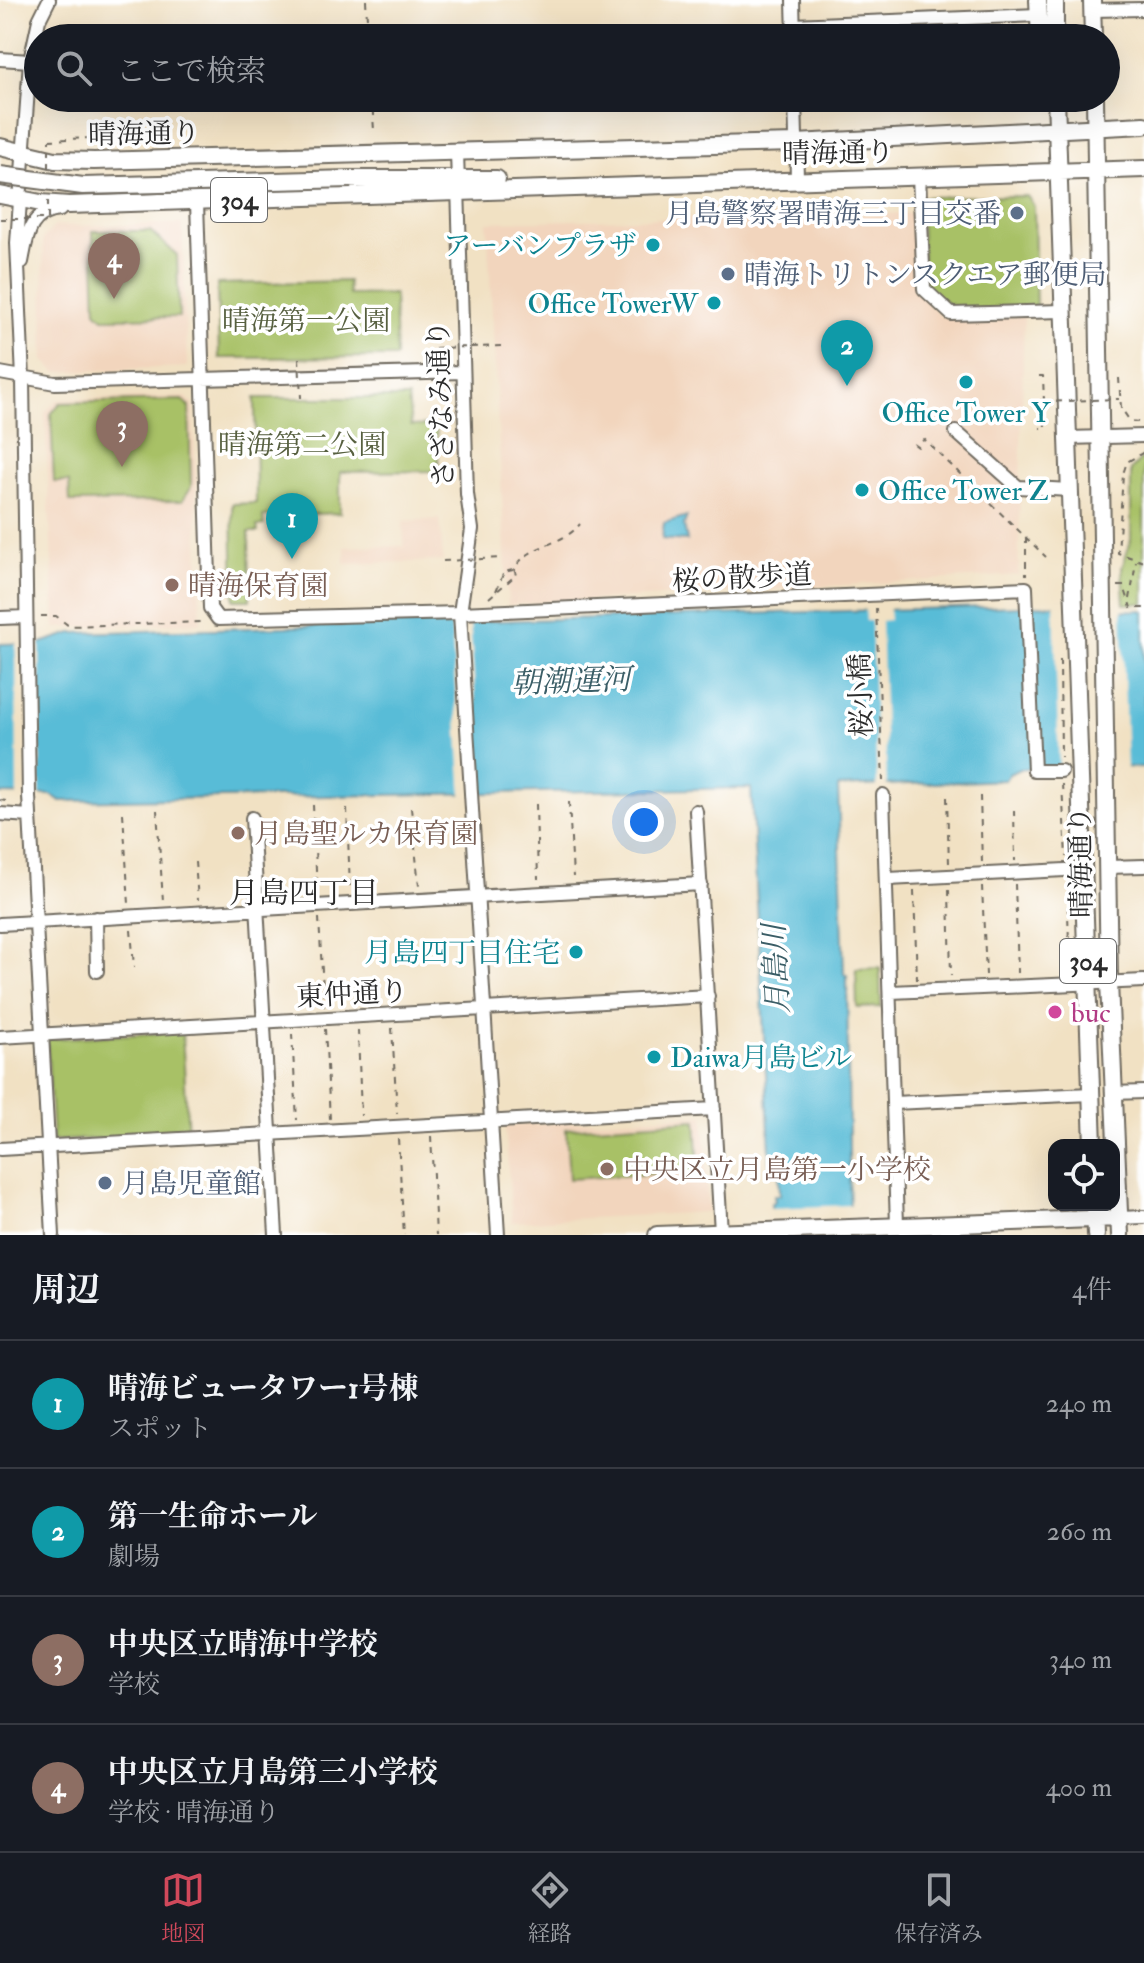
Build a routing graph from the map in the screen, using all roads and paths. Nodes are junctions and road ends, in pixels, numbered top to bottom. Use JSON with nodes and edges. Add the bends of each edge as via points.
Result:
{"nodes":[{"id":1,"x":49,"y":0,"type":"edge"},
{"id":2,"x":366,"y":0,"type":"edge"},
{"id":3,"x":793,"y":0,"type":"edge"},
{"id":4,"x":1055,"y":0,"type":"edge"},
{"id":5,"x":1092,"y":5,"type":"edge"},
{"id":6,"x":1038,"y":7,"type":"edge"},
{"id":7,"x":1144,"y":9,"type":"edge"},
{"id":8,"x":38,"y":24,"type":"edge"},
{"id":9,"x":367,"y":24,"type":"edge"},
{"id":10,"x":794,"y":24,"type":"edge"},
{"id":11,"x":865,"y":24,"type":"edge"},
{"id":12,"x":1055,"y":24,"type":"edge"},
{"id":13,"x":0,"y":59,"type":"edge"},
{"id":14,"x":24,"y":61,"type":"edge"},
{"id":15,"x":26,"y":112,"type":"edge"},
{"id":16,"x":373,"y":112,"type":"edge"},
{"id":17,"x":795,"y":112,"type":"edge"},
{"id":18,"x":1056,"y":112,"type":"edge"},
{"id":19,"x":1095,"y":112,"type":"edge"},
{"id":20,"x":1144,"y":125,"type":"edge"},
{"id":21,"x":1096,"y":130,"type":"junction"},
{"id":22,"x":374,"y":131,"type":"dead end"},
{"id":23,"x":1057,"y":131,"type":"junction"},
{"id":24,"x":88,"y":138,"type":"dead end"},
{"id":25,"x":49,"y":140,"type":"dead end"},
{"id":26,"x":796,"y":143,"type":"junction"},
{"id":27,"x":0,"y":147,"type":"edge"},
{"id":28,"x":457,"y":151,"type":"junction"},
{"id":29,"x":23,"y":154,"type":"junction"},
{"id":30,"x":1144,"y":169,"type":"edge"},
{"id":31,"x":1097,"y":170,"type":"junction"},
{"id":32,"x":1059,"y":171,"type":"junction"},
{"id":33,"x":0,"y":175,"type":"edge"},
{"id":34,"x":919,"y":176,"type":"junction"},
{"id":35,"x":797,"y":178,"type":"junction"},
{"id":36,"x":458,"y":184,"type":"junction"},
{"id":37,"x":0,"y":195,"type":"edge"},
{"id":38,"x":20,"y":200,"type":"junction"},
{"id":39,"x":197,"y":202,"type":"junction"},
{"id":40,"x":135,"y":203,"type":"junction"},
{"id":41,"x":18,"y":284,"type":"junction"},
{"id":42,"x":1063,"y":311,"type":"junction"},
{"id":43,"x":505,"y":346,"type":"dead end"},
{"id":44,"x":435,"y":348,"type":"dead end"},
{"id":45,"x":299,"y":358,"type":"dead end"},
{"id":46,"x":463,"y":372,"type":"junction"},
{"id":47,"x":0,"y":373,"type":"edge"},
{"id":48,"x":1039,"y":376,"type":"dead end"},
{"id":49,"x":1119,"y":378,"type":"dead end"},
{"id":50,"x":23,"y":379,"type":"junction"},
{"id":51,"x":203,"y":380,"type":"junction"},
{"id":52,"x":301,"y":398,"type":"dead end"},
{"id":53,"x":1119,"y":399,"type":"junction"},
{"id":54,"x":1044,"y":402,"type":"junction"},
{"id":55,"x":1139,"y":422,"type":"dead end"},
{"id":56,"x":1040,"y":428,"type":"dead end"},
{"id":57,"x":956,"y":432,"type":"dead end"},
{"id":58,"x":1144,"y":436,"type":"edge"},
{"id":59,"x":1101,"y":437,"type":"junction"},
{"id":60,"x":1067,"y":438,"type":"junction"},
{"id":61,"x":922,"y":442,"type":"junction"},
{"id":62,"x":1144,"y":452,"type":"edge"},
{"id":63,"x":1069,"y":490,"type":"junction"},
{"id":64,"x":580,"y":524,"type":"dead end"},
{"id":65,"x":1026,"y":537,"type":"junction"},
{"id":66,"x":1046,"y":557,"type":"dead end"},
{"id":67,"x":501,"y":558,"type":"dead end"},
{"id":68,"x":443,"y":561,"type":"dead end"},
{"id":69,"x":1136,"y":562,"type":"junction"},
{"id":70,"x":1144,"y":562,"type":"edge"},
{"id":71,"x":514,"y":569,"type":"junction"},
{"id":72,"x":1118,"y":586,"type":"dead end"},
{"id":73,"x":1026,"y":588,"type":"junction"},
{"id":74,"x":876,"y":595,"type":"junction"},
{"id":75,"x":1130,"y":600,"type":"junction"},
{"id":76,"x":1144,"y":608,"type":"edge"},
{"id":77,"x":460,"y":616,"type":"junction"},
{"id":78,"x":26,"y":617,"type":"junction"},
{"id":79,"x":0,"y":618,"type":"edge"},
{"id":80,"x":224,"y":621,"type":"junction"},
{"id":81,"x":1060,"y":651,"type":"dead end"},
{"id":82,"x":1061,"y":771,"type":"joint"},
{"id":83,"x":883,"y":795,"type":"joint"},
{"id":84,"x":980,"y":796,"type":"dead end"},
{"id":85,"x":947,"y":797,"type":"dead end"},
{"id":86,"x":569,"y":802,"type":"dead end"},
{"id":87,"x":536,"y":804,"type":"dead end"},
{"id":88,"x":313,"y":805,"type":"dead end"},
{"id":89,"x":347,"y":808,"type":"dead end"},
{"id":90,"x":411,"y":808,"type":"dead end"},
{"id":91,"x":157,"y":810,"type":"dead end"},
{"id":92,"x":1014,"y":810,"type":"dead end"},
{"id":93,"x":696,"y":811,"type":"dead end"},
{"id":94,"x":123,"y":813,"type":"dead end"},
{"id":95,"x":0,"y":814,"type":"edge"},
{"id":96,"x":30,"y":816,"type":"junction"},
{"id":97,"x":252,"y":818,"type":"dead end"},
{"id":98,"x":195,"y":862,"type":"dead end"},
{"id":99,"x":1144,"y":866,"type":"edge"},
{"id":100,"x":1107,"y":867,"type":"junction"},
{"id":101,"x":1084,"y":869,"type":"junction"},
{"id":102,"x":1015,"y":873,"type":"junction"},
{"id":103,"x":982,"y":874,"type":"junction"},
{"id":104,"x":949,"y":876,"type":"junction"},
{"id":105,"x":913,"y":877,"type":"junction"},
{"id":106,"x":888,"y":879,"type":"junction"},
{"id":107,"x":701,"y":884,"type":"junction"},
{"id":108,"x":574,"y":891,"type":"junction"},
{"id":109,"x":538,"y":893,"type":"junction"},
{"id":110,"x":479,"y":897,"type":"junction"},
{"id":111,"x":421,"y":900,"type":"junction"},
{"id":112,"x":351,"y":904,"type":"junction"},
{"id":113,"x":318,"y":906,"type":"junction"},
{"id":114,"x":257,"y":909,"type":"junction"},
{"id":115,"x":198,"y":913,"type":"junction"},
{"id":116,"x":163,"y":915,"type":"junction"},
{"id":117,"x":129,"y":917,"type":"junction"},
{"id":118,"x":96,"y":918,"type":"junction"},
{"id":119,"x":36,"y":922,"type":"junction"},
{"id":120,"x":0,"y":924,"type":"edge"},
{"id":121,"x":134,"y":967,"type":"dead end"},
{"id":122,"x":97,"y":971,"type":"dead end"},
{"id":123,"x":1144,"y":981,"type":"edge"},
{"id":124,"x":1109,"y":982,"type":"junction"},
{"id":125,"x":1089,"y":984,"type":"junction"},
{"id":126,"x":1018,"y":987,"type":"junction"},
{"id":127,"x":986,"y":988,"type":"junction"},
{"id":128,"x":951,"y":989,"type":"junction"},
{"id":129,"x":917,"y":990,"type":"junction"},
{"id":130,"x":891,"y":992,"type":"junction"},
{"id":131,"x":708,"y":996,"type":"junction"},
{"id":132,"x":485,"y":1009,"type":"junction"},
{"id":133,"x":358,"y":1016,"type":"junction"},
{"id":134,"x":324,"y":1018,"type":"junction"},
{"id":135,"x":263,"y":1022,"type":"junction"},
{"id":136,"x":292,"y":1029,"type":"dead end"},
{"id":137,"x":42,"y":1034,"type":"junction"},
{"id":138,"x":0,"y":1037,"type":"edge"},
{"id":139,"x":1144,"y":1092,"type":"edge"},
{"id":140,"x":1113,"y":1093,"type":"junction"},
{"id":141,"x":1092,"y":1094,"type":"junction"},
{"id":142,"x":893,"y":1103,"type":"junction"},
{"id":143,"x":714,"y":1109,"type":"junction"},
{"id":144,"x":492,"y":1122,"type":"junction"},
{"id":145,"x":430,"y":1125,"type":"junction"},
{"id":146,"x":362,"y":1129,"type":"junction"},
{"id":147,"x":330,"y":1131,"type":"junction"},
{"id":148,"x":298,"y":1132,"type":"junction"},
{"id":149,"x":270,"y":1134,"type":"junction"},
{"id":150,"x":1093,"y":1139,"type":"edge"},
{"id":151,"x":48,"y":1147,"type":"junction"},
{"id":152,"x":0,"y":1149,"type":"edge"},
{"id":153,"x":1144,"y":1217,"type":"edge"},
{"id":154,"x":1119,"y":1218,"type":"junction"},
{"id":155,"x":1095,"y":1220,"type":"edge"},
{"id":156,"x":897,"y":1225,"type":"junction"},
{"id":157,"x":721,"y":1232,"type":"junction"},
{"id":158,"x":53,"y":1235,"type":"edge"},
{"id":159,"x":276,"y":1235,"type":"edge"},
{"id":160,"x":436,"y":1235,"type":"edge"},
{"id":161,"x":498,"y":1235,"type":"edge"},
{"id":162,"x":657,"y":1235,"type":"edge"},
{"id":163,"x":1120,"y":1235,"type":"edge"}],
"edges":[{"from":1,"to":8,"type":"street"},
{"from":2,"to":9,"type":"path"},
{"from":3,"to":10,"type":"street"},
{"from":4,"to":12,"type":"main road"},
{"from":5,"to":7,"type":"street"},
{"from":6,"to":11,"type":"street"},
{"from":13,"to":14,"type":"street"},
{"from":15,"to":29,"type":"street"},
{"from":16,"to":22,"type":"path"},
{"from":17,"to":26,"type":"street"},
{"from":18,"to":23,"type":"main road","number":"304"},
{"from":19,"to":21,"type":"main road","number":"304"},
{"from":20,"to":21,"type":"main road","number":"304"},
{"from":21,"to":23,"type":"main road","name":"晴海通り","number":"304"},
{"from":21,"to":31,"type":"main road","number":"304"},
{"from":23,"to":26,"type":"main road","name":"晴海通り","number":"304"},
{"from":23,"to":32,"type":"main road","number":"304"},
{"from":24,"to":25,"type":"path"},
{"from":26,"to":28,"type":"main road","name":"晴海通り","number":"304"},
{"from":26,"to":35,"type":"street"},
{"from":27,"to":29,"type":"main road","name":"晴海通り","number":"304"},
{"from":28,"to":29,"type":"main road","name":"晴海通り","number":"304","via":[[94,161]]},
{"from":28,"to":36,"type":"street","name":"さざなみ通り"},
{"from":29,"to":38,"type":"street"},
{"from":30,"to":31,"type":"main road","number":"304"},
{"from":31,"to":32,"type":"main road","name":"晴海通り","number":"304"},
{"from":31,"to":59,"type":"main road","number":"304"},
{"from":32,"to":34,"type":"main road","name":"晴海通り","number":"304"},
{"from":32,"to":42,"type":"main road","number":"304"},
{"from":33,"to":36,"type":"main road","name":"晴海通り","number":"304","bridge":true,"via":[[83,186],[351,179]]},
{"from":34,"to":35,"type":"main road","name":"晴海通り","number":"304"},
{"from":34,"to":42,"type":"street","via":[[924,289],[951,314]]},
{"from":35,"to":36,"type":"main road","name":"晴海通り","number":"304"},
{"from":36,"to":39,"type":"main road","name":"晴海通り","number":"304"},
{"from":36,"to":46,"type":"street","name":"さざなみ通り"},
{"from":37,"to":38,"type":"main road","name":"晴海通り","number":"304"},
{"from":38,"to":40,"type":"main road","name":"晴海通り","number":"304"},
{"from":38,"to":41,"type":"street"},
{"from":39,"to":40,"type":"main road","name":"晴海通り","number":"304"},
{"from":39,"to":51,"type":"street"},
{"from":40,"to":41,"type":"street","via":[[42,213],[28,233]]},
{"from":41,"to":50,"type":"street"},
{"from":42,"to":60,"type":"main road","number":"304"},
{"from":43,"to":44,"type":"path","bridge":true},
{"from":45,"to":52,"type":"path","bridge":true},
{"from":46,"to":51,"type":"street"},
{"from":46,"to":77,"type":"street","name":"さざなみ通り","via":[[472,529]]},
{"from":47,"to":50,"type":"street"},
{"from":48,"to":54,"type":"path"},
{"from":49,"to":53,"type":"path"},
{"from":50,"to":51,"type":"street"},
{"from":50,"to":78,"type":"street"},
{"from":51,"to":80,"type":"street","via":[[210,608]]},
{"from":53,"to":54,"type":"path","bridge":true},
{"from":53,"to":55,"type":"path","via":[[1130,421]]},
{"from":54,"to":56,"type":"path","via":[[1045,428]]},
{"from":57,"to":63,"type":"street","via":[[1018,487]]},
{"from":58,"to":59,"type":"street"},
{"from":59,"to":60,"type":"street"},
{"from":59,"to":100,"type":"main road","name":"晴海通り","number":"304"},
{"from":60,"to":63,"type":"main road","number":"304"},
{"from":61,"to":61,"type":"path","via":[[916,440]]},
{"from":61,"to":65,"type":"path"},
{"from":62,"to":69,"type":"path","via":[[1127,462],[1123,474],[1118,553]]},
{"from":63,"to":101,"type":"main road","name":"晴海通り","number":"304"},
{"from":64,"to":71,"type":"path","via":[[562,541],[529,550]]},
{"from":65,"to":66,"type":"path"},
{"from":65,"to":73,"type":"path"},
{"from":67,"to":68,"type":"path","bridge":true},
{"from":69,"to":70,"type":"path"},
{"from":69,"to":75,"type":"path"},
{"from":71,"to":71,"type":"path","via":[[516,575],[495,592],[504,572]]},
{"from":72,"to":75,"type":"path","via":[[1124,586]]},
{"from":73,"to":74,"type":"street","name":"桜の散歩道"},
{"from":73,"to":82,"type":"street","via":[[1034,771]]},
{"from":74,"to":77,"type":"street","name":"桜の散歩道"},
{"from":74,"to":83,"type":"path","name":"桜小橋"},
{"from":75,"to":76,"type":"path","via":[[1131,608]]},
{"from":77,"to":80,"type":"street","name":"桜の散歩道"},
{"from":77,"to":110,"type":"street","name":"さざなみ通り"},
{"from":78,"to":79,"type":"street"},
{"from":78,"to":80,"type":"path","via":[[56,616],[69,626]]},
{"from":78,"to":96,"type":"street"},
{"from":81,"to":82,"type":"path"},
{"from":83,"to":106,"type":"street"},
{"from":84,"to":103,"type":"path"},
{"from":85,"to":104,"type":"path"},
{"from":86,"to":108,"type":"path"},
{"from":87,"to":109,"type":"path"},
{"from":88,"to":113,"type":"path"},
{"from":89,"to":112,"type":"path"},
{"from":90,"to":111,"type":"path"},
{"from":91,"to":116,"type":"path"},
{"from":92,"to":102,"type":"path"},
{"from":93,"to":107,"type":"street"},
{"from":94,"to":117,"type":"path"},
{"from":95,"to":96,"type":"street"},
{"from":96,"to":119,"type":"street"},
{"from":97,"to":114,"type":"street"},
{"from":98,"to":115,"type":"path"},
{"from":99,"to":100,"type":"street"},
{"from":100,"to":124,"type":"main road","name":"晴海通り","number":"304"},
{"from":101,"to":102,"type":"street"},
{"from":101,"to":125,"type":"main road","name":"晴海通り","number":"304"},
{"from":102,"to":103,"type":"street"},
{"from":102,"to":126,"type":"path"},
{"from":103,"to":104,"type":"street"},
{"from":103,"to":127,"type":"path"},
{"from":104,"to":105,"type":"street"},
{"from":104,"to":128,"type":"path"},
{"from":105,"to":106,"type":"street"},
{"from":105,"to":129,"type":"path"},
{"from":106,"to":130,"type":"street"},
{"from":107,"to":108,"type":"street"},
{"from":107,"to":131,"type":"street"},
{"from":108,"to":109,"type":"street"},
{"from":109,"to":110,"type":"street"},
{"from":110,"to":111,"type":"street"},
{"from":110,"to":132,"type":"street","name":"さざなみ通り"},
{"from":111,"to":112,"type":"street"},
{"from":112,"to":113,"type":"street"},
{"from":113,"to":114,"type":"street"},
{"from":113,"to":134,"type":"path"},
{"from":114,"to":115,"type":"street"},
{"from":114,"to":135,"type":"street"},
{"from":115,"to":116,"type":"street"},
{"from":116,"to":117,"type":"street"},
{"from":117,"to":118,"type":"street"},
{"from":117,"to":121,"type":"path"},
{"from":118,"to":119,"type":"street"},
{"from":118,"to":122,"type":"street"},
{"from":119,"to":120,"type":"street"},
{"from":119,"to":137,"type":"street"},
{"from":123,"to":124,"type":"street"},
{"from":124,"to":125,"type":"street"},
{"from":124,"to":140,"type":"main road","name":"晴海通り","number":"304"},
{"from":125,"to":126,"type":"street"},
{"from":125,"to":141,"type":"main road","name":"晴海通り","number":"304"},
{"from":126,"to":127,"type":"street"},
{"from":127,"to":128,"type":"street"},
{"from":128,"to":129,"type":"street"},
{"from":129,"to":130,"type":"street"},
{"from":130,"to":142,"type":"street"},
{"from":131,"to":132,"type":"street","name":"東仲通り"},
{"from":131,"to":143,"type":"street"},
{"from":132,"to":133,"type":"street","name":"東仲通り"},
{"from":132,"to":144,"type":"street","name":"さざなみ通り"},
{"from":133,"to":134,"type":"street","name":"東仲通り"},
{"from":133,"to":146,"type":"path"},
{"from":134,"to":135,"type":"street","name":"東仲通り"},
{"from":134,"to":147,"type":"path"},
{"from":135,"to":137,"type":"street","name":"東仲通り"},
{"from":135,"to":149,"type":"street"},
{"from":136,"to":148,"type":"path"},
{"from":137,"to":138,"type":"street","name":"東仲通り"},
{"from":137,"to":151,"type":"street"},
{"from":139,"to":140,"type":"street"},
{"from":140,"to":154,"type":"main road","name":"晴海通り","number":"304"},
{"from":141,"to":142,"type":"street"},
{"from":141,"to":150,"type":"main road","name":"晴海通り","number":"304"},
{"from":142,"to":156,"type":"street"},
{"from":143,"to":144,"type":"street"},
{"from":143,"to":157,"type":"street"},
{"from":144,"to":145,"type":"street"},
{"from":144,"to":161,"type":"street","name":"さざなみ通り"},
{"from":145,"to":146,"type":"street"},
{"from":145,"to":160,"type":"path"},
{"from":146,"to":147,"type":"street"},
{"from":147,"to":148,"type":"street"},
{"from":148,"to":149,"type":"street"},
{"from":149,"to":151,"type":"street"},
{"from":149,"to":159,"type":"street"},
{"from":151,"to":152,"type":"street"},
{"from":151,"to":158,"type":"street"},
{"from":153,"to":154,"type":"street"},
{"from":154,"to":155,"type":"main road"},
{"from":154,"to":163,"type":"main road","name":"晴海通り","number":"304"},
{"from":155,"to":156,"type":"main road"},
{"from":156,"to":157,"type":"main road"},
{"from":157,"to":162,"type":"main road"}]}
